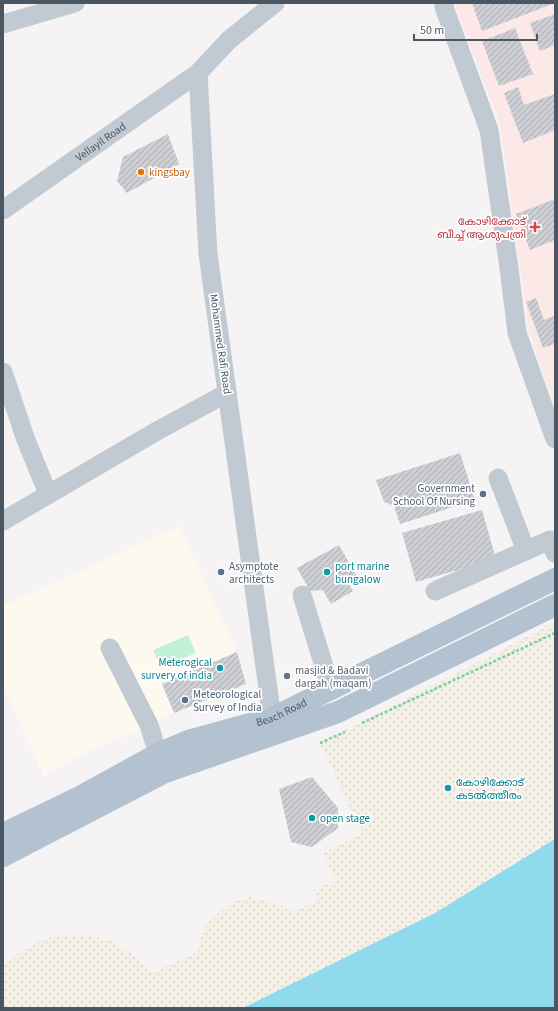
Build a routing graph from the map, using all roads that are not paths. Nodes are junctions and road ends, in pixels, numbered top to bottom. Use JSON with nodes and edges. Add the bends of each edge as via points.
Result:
{"nodes":[{"id":1,"x":75,"y":3,"type":"edge"},
{"id":2,"x":275,"y":3,"type":"edge"},
{"id":3,"x":444,"y":3,"type":"edge"},
{"id":4,"x":3,"y":24,"type":"edge"},
{"id":5,"x":198,"y":73,"type":"junction"},
{"id":6,"x":3,"y":210,"type":"edge"},
{"id":7,"x":3,"y":372,"type":"edge"},
{"id":8,"x":227,"y":393,"type":"junction"},
{"id":9,"x":555,"y":439,"type":"edge"},
{"id":10,"x":498,"y":478,"type":"dead end"},
{"id":11,"x":43,"y":497,"type":"junction"},
{"id":12,"x":3,"y":509,"type":"edge"},
{"id":13,"x":3,"y":521,"type":"edge"},
{"id":14,"x":526,"y":550,"type":"junction"},
{"id":15,"x":555,"y":553,"type":"edge"},
{"id":16,"x":555,"y":580,"type":"edge"},
{"id":17,"x":435,"y":591,"type":"dead end"},
{"id":18,"x":302,"y":595,"type":"dead end"},
{"id":19,"x":555,"y":605,"type":"edge"},
{"id":20,"x":110,"y":648,"type":"dead end"},
{"id":21,"x":331,"y":689,"type":"junction"},
{"id":22,"x":272,"y":718,"type":"junction"},
{"id":23,"x":158,"y":754,"type":"junction"},
{"id":24,"x":3,"y":834,"type":"edge"},
{"id":25,"x":3,"y":856,"type":"edge"}],
"edges":[{"from":1,"to":4,"type":"street"},
{"from":2,"to":5,"type":"street","via":[[229,40]]},
{"from":3,"to":9,"type":"street","via":[[489,130],[517,334]]},
{"from":5,"to":6,"type":"street","name":"Vellayil Road"},
{"from":5,"to":8,"type":"street","name":"Mohammed Rafi Road","via":[[208,254]]},
{"from":7,"to":11,"type":"street"},
{"from":8,"to":11,"type":"street"},
{"from":8,"to":22,"type":"street","name":"Mohammed Rafi Road"},
{"from":10,"to":14,"type":"street"},
{"from":11,"to":12,"type":"street"},
{"from":11,"to":13,"type":"street"},
{"from":14,"to":15,"type":"street","via":[[550,540]]},
{"from":14,"to":17,"type":"street"},
{"from":16,"to":21,"type":"main road","name":"Beach Road"},
{"from":18,"to":21,"type":"street"},
{"from":19,"to":25,"type":"main road","name":"Beach Road","via":[[338,712],[165,772]]},
{"from":20,"to":23,"type":"street","via":[[149,725]]},
{"from":21,"to":22,"type":"main road","name":"Beach Road"},
{"from":22,"to":23,"type":"main road","name":"Beach Road","via":[[191,740]]},
{"from":23,"to":24,"type":"main road","name":"Beach Road","via":[[80,797]]}]}
